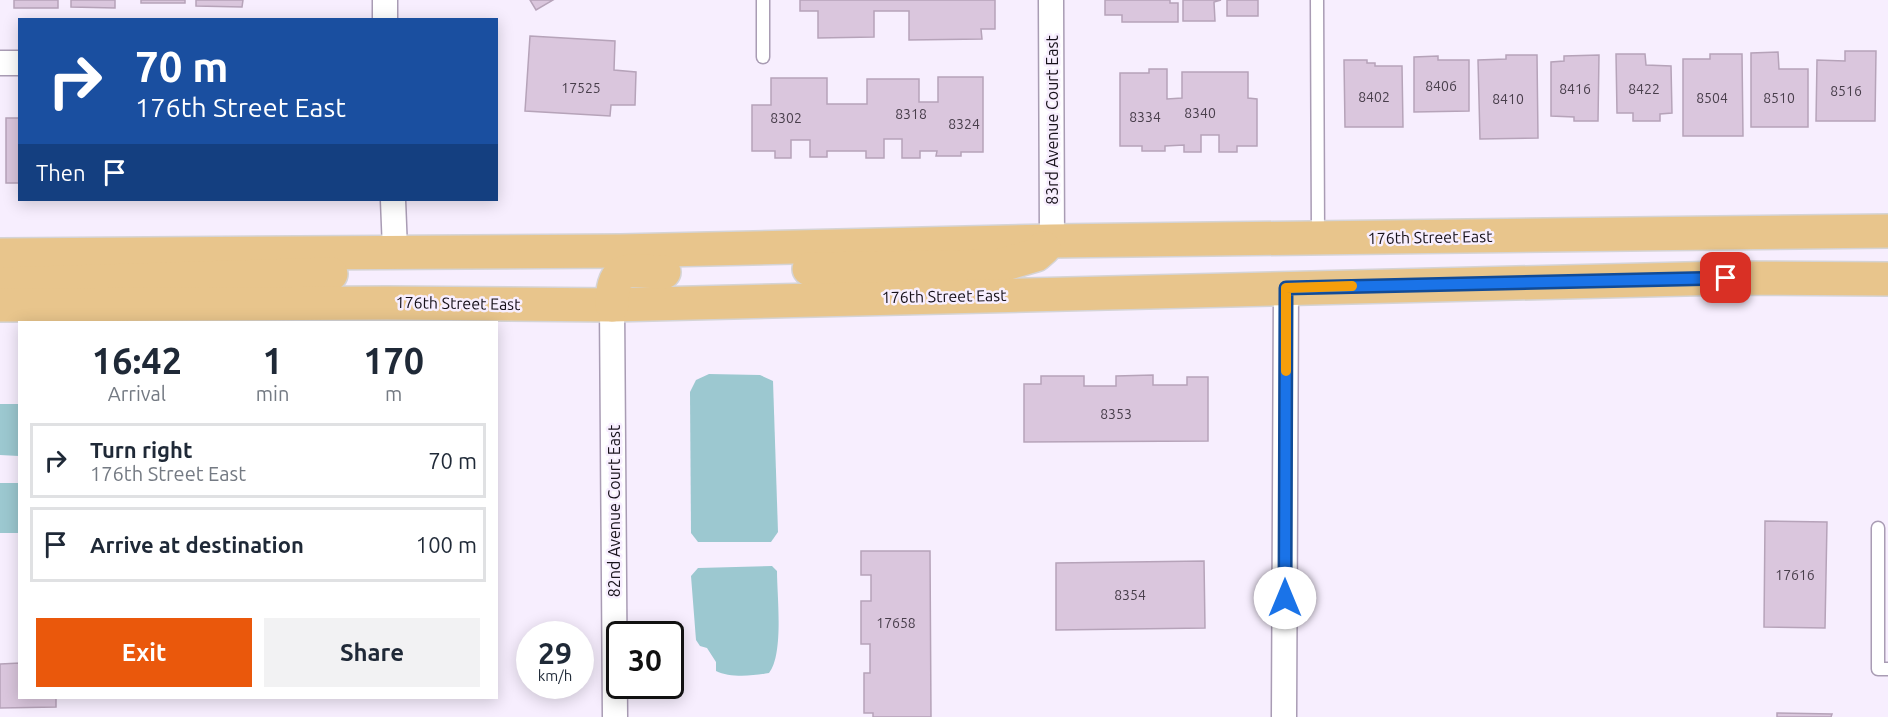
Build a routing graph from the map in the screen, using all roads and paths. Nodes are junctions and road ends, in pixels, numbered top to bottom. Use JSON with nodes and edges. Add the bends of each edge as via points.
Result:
{"nodes":[{"id":1,"x":385,"y":0,"type":"edge"},
{"id":2,"x":763,"y":0,"type":"edge"},
{"id":3,"x":1051,"y":0,"type":"edge"},
{"id":4,"x":1317,"y":0,"type":"edge"},
{"id":5,"x":385,"y":18,"type":"edge"},
{"id":6,"x":763,"y":57,"type":"dead end"},
{"id":7,"x":0,"y":63,"type":"edge"},
{"id":8,"x":18,"y":63,"type":"edge"},
{"id":9,"x":393,"y":201,"type":"edge"},
{"id":10,"x":1888,"y":231,"type":"edge"},
{"id":11,"x":1318,"y":238,"type":"junction"},
{"id":12,"x":1052,"y":241,"type":"junction"},
{"id":13,"x":395,"y":250,"type":"junction"},
{"id":14,"x":0,"y":255,"type":"edge"},
{"id":15,"x":1888,"y":259,"type":"edge"},
{"id":16,"x":1726,"y":278,"type":"junction"},
{"id":17,"x":1888,"y":279,"type":"edge"},
{"id":18,"x":0,"y":284,"type":"edge"},
{"id":19,"x":1286,"y":288,"type":"junction"},
{"id":20,"x":0,"y":305,"type":"edge"},
{"id":21,"x":612,"y":305,"type":"junction"},
{"id":22,"x":1878,"y":528,"type":"dead end"},
{"id":23,"x":1888,"y":669,"type":"edge"},
{"id":24,"x":615,"y":717,"type":"edge"},
{"id":25,"x":1284,"y":717,"type":"edge"}],
"edges":[{"from":1,"to":5,"type":"street"},
{"from":2,"to":6,"type":"lane"},
{"from":3,"to":12,"type":"street","name":"83rd Avenue Court East"},
{"from":4,"to":11,"type":"lane"},
{"from":7,"to":8,"type":"street"},
{"from":9,"to":13,"type":"street"},
{"from":10,"to":11,"type":"main road","name":"176th Street East"},
{"from":11,"to":12,"type":"main road","name":"176th Street East"},
{"from":12,"to":13,"type":"main road","name":"176th Street East","via":[[620,251]]},
{"from":12,"to":21,"type":"main road","via":[[1036,255],[998,266],[623,273],[613,283]]},
{"from":13,"to":14,"type":"main road","name":"176th Street East"},
{"from":13,"to":18,"type":"main road","via":[[387,264],[373,273]]},
{"from":15,"to":16,"type":"main road","via":[[1762,261]]},
{"from":16,"to":17,"type":"main road","name":"176th Street East"},
{"from":16,"to":19,"type":"main road","name":"176th Street East"},
{"from":19,"to":21,"type":"main road","name":"176th Street East"},
{"from":19,"to":25,"type":"street"},
{"from":20,"to":21,"type":"main road","name":"176th Street East"},
{"from":21,"to":24,"type":"street","name":"82nd Avenue Court East"},
{"from":22,"to":23,"type":"lane","via":[[1878,669]]}]}
